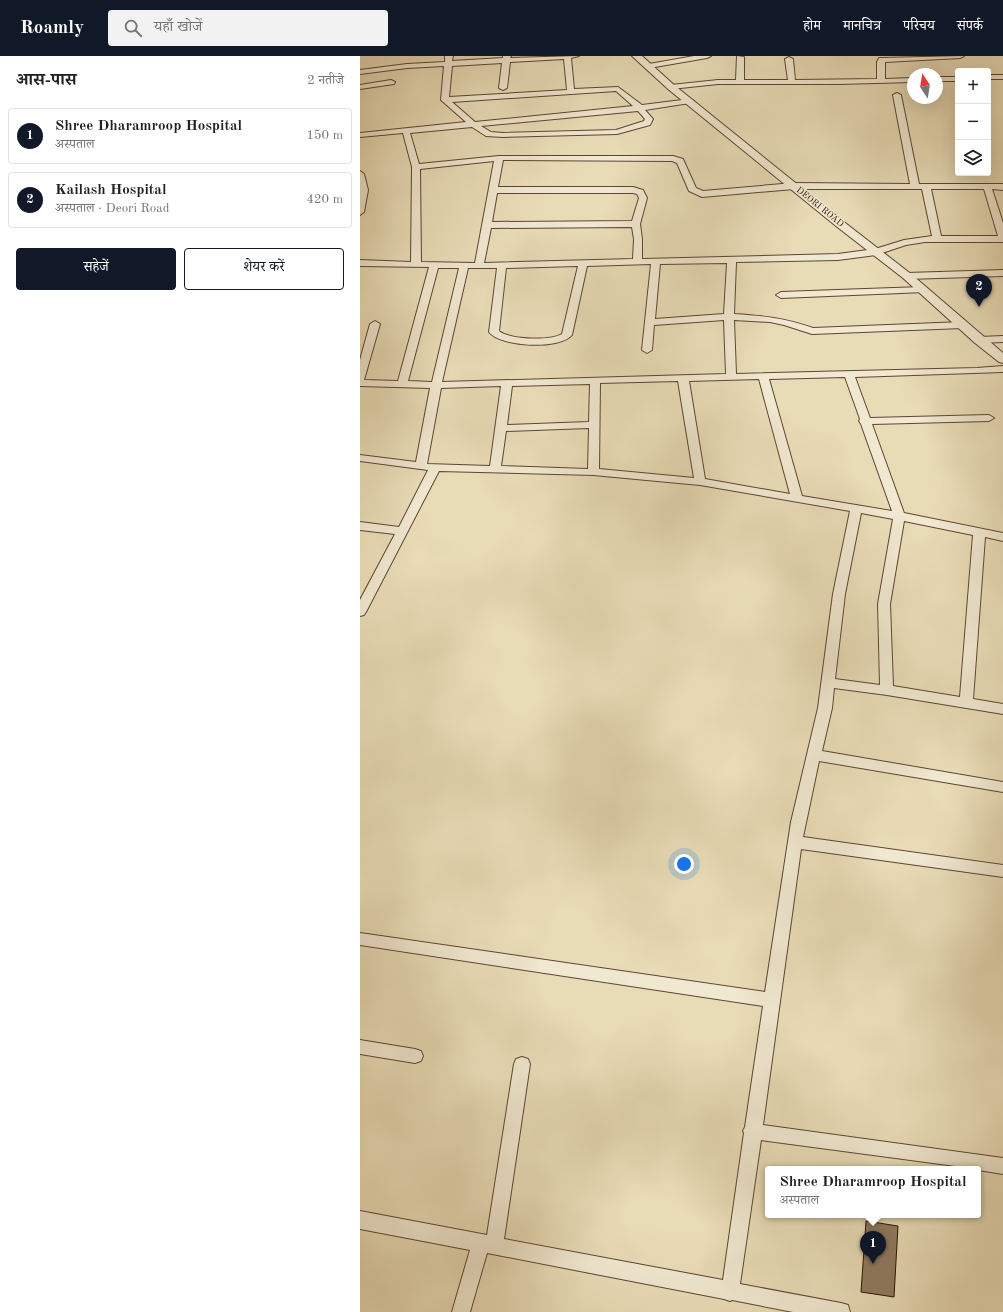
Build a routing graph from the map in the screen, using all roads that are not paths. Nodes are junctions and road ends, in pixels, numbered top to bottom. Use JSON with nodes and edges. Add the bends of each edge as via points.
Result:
{"nodes":[{"id":1,"x":400,"y":56,"type":"edge"},
{"id":2,"x":567,"y":56,"type":"edge"},
{"id":3,"x":575,"y":56,"type":"edge"},
{"id":4,"x":637,"y":56,"type":"edge"},
{"id":5,"x":707,"y":56,"type":"edge"},
{"id":6,"x":960,"y":56,"type":"edge"},
{"id":7,"x":740,"y":57,"type":"edge"},
{"id":8,"x":507,"y":58,"type":"edge"},
{"id":9,"x":789,"y":59,"type":"dead end"},
{"id":10,"x":448,"y":60,"type":"edge"},
{"id":11,"x":407,"y":66,"type":"junction"},
{"id":12,"x":649,"y":66,"type":"junction"},
{"id":13,"x":360,"y":72,"type":"edge"},
{"id":14,"x":1003,"y":77,"type":"edge"},
{"id":15,"x":955,"y":78,"type":"edge"},
{"id":16,"x":991,"y":78,"type":"edge"},
{"id":17,"x":943,"y":79,"type":"edge"},
{"id":18,"x":907,"y":80,"type":"edge"},
{"id":19,"x":881,"y":81,"type":"junction"},
{"id":20,"x":391,"y":82,"type":"dead end"},
{"id":21,"x":740,"y":82,"type":"junction"},
{"id":22,"x":792,"y":82,"type":"junction"},
{"id":23,"x":360,"y":87,"type":"edge"},
{"id":24,"x":671,"y":87,"type":"junction"},
{"id":25,"x":503,"y":88,"type":"dead end"},
{"id":26,"x":571,"y":93,"type":"junction"},
{"id":27,"x":897,"y":95,"type":"dead end"},
{"id":28,"x":445,"y":100,"type":"junction"},
{"id":29,"x":690,"y":101,"type":"junction"},
{"id":30,"x":640,"y":108,"type":"junction"},
{"id":31,"x":472,"y":124,"type":"junction"},
{"id":32,"x":406,"y":131,"type":"junction"},
{"id":33,"x":360,"y":135,"type":"edge"},
{"id":34,"x":499,"y":158,"type":"junction"},
{"id":35,"x":416,"y":166,"type":"junction"},
{"id":36,"x":360,"y":174,"type":"edge"},
{"id":37,"x":794,"y":186,"type":"junction"},
{"id":38,"x":915,"y":186,"type":"junction"},
{"id":39,"x":926,"y":186,"type":"junction"},
{"id":40,"x":986,"y":187,"type":"junction"},
{"id":41,"x":1003,"y":187,"type":"edge"},
{"id":42,"x":493,"y":190,"type":"junction"},
{"id":43,"x":360,"y":212,"type":"edge"},
{"id":44,"x":636,"y":224,"type":"junction"},
{"id":45,"x":486,"y":225,"type":"junction"},
{"id":46,"x":1003,"y":238,"type":"edge"},
{"id":47,"x":937,"y":239,"type":"junction"},
{"id":48,"x":876,"y":252,"type":"junction"},
{"id":49,"x":732,"y":259,"type":"junction"},
{"id":50,"x":637,"y":262,"type":"junction"},
{"id":51,"x":656,"y":262,"type":"junction"},
{"id":52,"x":360,"y":264,"type":"edge"},
{"id":53,"x":583,"y":264,"type":"junction"},
{"id":54,"x":416,"y":265,"type":"junction"},
{"id":55,"x":434,"y":265,"type":"junction"},
{"id":56,"x":464,"y":266,"type":"junction"},
{"id":57,"x":479,"y":266,"type":"junction"},
{"id":58,"x":502,"y":266,"type":"junction"},
{"id":59,"x":1003,"y":274,"type":"edge"},
{"id":60,"x":907,"y":276,"type":"junction"},
{"id":61,"x":922,"y":290,"type":"junction"},
{"id":62,"x":780,"y":295,"type":"dead end"},
{"id":63,"x":729,"y":317,"type":"junction"},
{"id":64,"x":650,"y":322,"type":"junction"},
{"id":65,"x":375,"y":324,"type":"dead end"},
{"id":66,"x":962,"y":325,"type":"junction"},
{"id":67,"x":1003,"y":339,"type":"edge"},
{"id":68,"x":978,"y":340,"type":"junction"},
{"id":69,"x":647,"y":350,"type":"dead end"},
{"id":70,"x":1003,"y":359,"type":"edge"},
{"id":71,"x":1003,"y":369,"type":"edge"},
{"id":72,"x":849,"y":373,"type":"junction"},
{"id":73,"x":731,"y":376,"type":"junction"},
{"id":74,"x":763,"y":376,"type":"junction"},
{"id":75,"x":360,"y":378,"type":"edge"},
{"id":76,"x":683,"y":378,"type":"junction"},
{"id":77,"x":595,"y":380,"type":"junction"},
{"id":78,"x":360,"y":383,"type":"edge"},
{"id":79,"x":507,"y":383,"type":"junction"},
{"id":80,"x":402,"y":384,"type":"junction"},
{"id":81,"x":436,"y":385,"type":"junction"},
{"id":82,"x":989,"y":418,"type":"dead end"},
{"id":83,"x":864,"y":421,"type":"junction"},
{"id":84,"x":594,"y":425,"type":"junction"},
{"id":85,"x":501,"y":428,"type":"junction"},
{"id":86,"x":360,"y":458,"type":"edge"},
{"id":87,"x":421,"y":465,"type":"junction"},
{"id":88,"x":435,"y":468,"type":"junction"},
{"id":89,"x":495,"y":469,"type":"junction"},
{"id":90,"x":593,"y":472,"type":"junction"},
{"id":91,"x":700,"y":482,"type":"junction"},
{"id":92,"x":797,"y":498,"type":"junction"},
{"id":93,"x":856,"y":508,"type":"junction"},
{"id":94,"x":898,"y":516,"type":"junction"},
{"id":95,"x":360,"y":526,"type":"edge"},
{"id":96,"x":402,"y":531,"type":"junction"},
{"id":97,"x":979,"y":534,"type":"junction"},
{"id":98,"x":1003,"y":538,"type":"edge"},
{"id":99,"x":360,"y":612,"type":"edge"},
{"id":100,"x":828,"y":683,"type":"junction"},
{"id":101,"x":886,"y":690,"type":"junction"},
{"id":102,"x":966,"y":704,"type":"junction"},
{"id":103,"x":1003,"y":709,"type":"edge"},
{"id":104,"x":814,"y":755,"type":"junction"},
{"id":105,"x":1003,"y":787,"type":"edge"},
{"id":106,"x":795,"y":842,"type":"junction"},
{"id":107,"x":1003,"y":871,"type":"edge"},
{"id":108,"x":360,"y":939,"type":"edge"},
{"id":109,"x":771,"y":1000,"type":"junction"},
{"id":110,"x":360,"y":1047,"type":"edge"},
{"id":111,"x":415,"y":1056,"type":"dead end"},
{"id":112,"x":522,"y":1064,"type":"dead end"},
{"id":113,"x":752,"y":1131,"type":"junction"},
{"id":114,"x":1003,"y":1166,"type":"edge"},
{"id":115,"x":361,"y":1223,"type":"edge"},
{"id":116,"x":487,"y":1245,"type":"junction"},
{"id":117,"x":730,"y":1292,"type":"junction"},
{"id":118,"x":460,"y":1312,"type":"edge"},
{"id":119,"x":841,"y":1312,"type":"edge"}],
"edges":[{"from":1,"to":11,"type":"street"},
{"from":2,"to":3,"type":"street"},
{"from":2,"to":8,"type":"street"},
{"from":2,"to":26,"type":"street"},
{"from":4,"to":12,"type":"street","name":"DEORI ROAD"},
{"from":5,"to":12,"type":"street"},
{"from":6,"to":19,"type":"street","via":[[882,60]]},
{"from":7,"to":21,"type":"street"},
{"from":8,"to":10,"type":"street"},
{"from":8,"to":25,"type":"street"},
{"from":9,"to":22,"type":"street"},
{"from":10,"to":11,"type":"street"},
{"from":10,"to":28,"type":"street"},
{"from":11,"to":13,"type":"street"},
{"from":12,"to":24,"type":"street","name":"DEORI ROAD"},
{"from":14,"to":16,"type":"street"},
{"from":15,"to":17,"type":"street"},
{"from":18,"to":19,"type":"street"},
{"from":19,"to":22,"type":"street"},
{"from":20,"to":23,"type":"street"},
{"from":21,"to":22,"type":"street"},
{"from":21,"to":24,"type":"street","via":[[705,82]]},
{"from":24,"to":29,"type":"street","name":"DEORI ROAD"},
{"from":26,"to":28,"type":"street"},
{"from":26,"to":30,"type":"street","via":[[618,89]]},
{"from":27,"to":38,"type":"street"},
{"from":28,"to":31,"type":"street"},
{"from":29,"to":30,"type":"street"},
{"from":29,"to":37,"type":"street","name":"DEORI ROAD"},
{"from":30,"to":31,"type":"street"},
{"from":30,"to":31,"type":"street","via":[[649,121],[617,132],[503,135],[489,134]]},
{"from":31,"to":32,"type":"street"},
{"from":32,"to":33,"type":"street"},
{"from":32,"to":35,"type":"street"},
{"from":34,"to":35,"type":"street"},
{"from":34,"to":37,"type":"street","via":[[673,158],[680,161],[692,188],[702,194]]},
{"from":34,"to":42,"type":"street"},
{"from":35,"to":54,"type":"street"},
{"from":36,"to":43,"type":"street","via":[[364,190]]},
{"from":37,"to":38,"type":"street"},
{"from":37,"to":48,"type":"street","name":"DEORI ROAD"},
{"from":38,"to":39,"type":"street"},
{"from":39,"to":40,"type":"street"},
{"from":39,"to":47,"type":"street"},
{"from":40,"to":41,"type":"street"},
{"from":40,"to":46,"type":"street"},
{"from":42,"to":44,"type":"street","via":[[633,190],[640,192],[643,198]]},
{"from":42,"to":45,"type":"street"},
{"from":44,"to":45,"type":"street"},
{"from":44,"to":50,"type":"street"},
{"from":45,"to":57,"type":"street"},
{"from":46,"to":47,"type":"street"},
{"from":47,"to":48,"type":"street","via":[[904,243]]},
{"from":48,"to":49,"type":"street","via":[[838,257]]},
{"from":48,"to":60,"type":"street","name":"DEORI ROAD"},
{"from":49,"to":51,"type":"street"},
{"from":49,"to":63,"type":"street"},
{"from":50,"to":51,"type":"street"},
{"from":50,"to":53,"type":"street"},
{"from":51,"to":64,"type":"street"},
{"from":52,"to":54,"type":"street"},
{"from":53,"to":58,"type":"street"},
{"from":53,"to":58,"type":"street","via":[[567,335],[560,340],[549,341],[503,338],[494,332]]},
{"from":54,"to":55,"type":"street"},
{"from":55,"to":56,"type":"street"},
{"from":55,"to":80,"type":"street"},
{"from":56,"to":57,"type":"street"},
{"from":56,"to":81,"type":"street"},
{"from":57,"to":58,"type":"street"},
{"from":59,"to":60,"type":"street"},
{"from":60,"to":61,"type":"street","name":"DEORI ROAD"},
{"from":61,"to":62,"type":"street"},
{"from":61,"to":66,"type":"street","name":"DEORI ROAD"},
{"from":63,"to":64,"type":"street"},
{"from":63,"to":66,"type":"street","via":[[779,320],[812,331]]},
{"from":63,"to":73,"type":"street"},
{"from":64,"to":69,"type":"street"},
{"from":65,"to":75,"type":"street"},
{"from":66,"to":68,"type":"street","name":"DEORI ROAD"},
{"from":67,"to":68,"type":"street"},
{"from":68,"to":70,"type":"street","name":"DEORI ROAD"},
{"from":71,"to":72,"type":"street"},
{"from":72,"to":74,"type":"street"},
{"from":72,"to":83,"type":"street"},
{"from":73,"to":74,"type":"street"},
{"from":73,"to":76,"type":"street"},
{"from":74,"to":92,"type":"street"},
{"from":76,"to":77,"type":"street"},
{"from":76,"to":91,"type":"street"},
{"from":77,"to":79,"type":"street"},
{"from":77,"to":84,"type":"street"},
{"from":78,"to":80,"type":"street"},
{"from":79,"to":81,"type":"street"},
{"from":79,"to":85,"type":"street"},
{"from":80,"to":81,"type":"street"},
{"from":81,"to":87,"type":"street"},
{"from":82,"to":83,"type":"street"},
{"from":83,"to":94,"type":"street"},
{"from":84,"to":85,"type":"street"},
{"from":84,"to":90,"type":"street"},
{"from":85,"to":89,"type":"street"},
{"from":86,"to":87,"type":"street"},
{"from":87,"to":88,"type":"street"},
{"from":88,"to":89,"type":"street"},
{"from":88,"to":96,"type":"street"},
{"from":89,"to":90,"type":"street"},
{"from":90,"to":91,"type":"street"},
{"from":91,"to":92,"type":"street"},
{"from":92,"to":93,"type":"street"},
{"from":93,"to":94,"type":"street"},
{"from":93,"to":100,"type":"street","via":[[839,594]]},
{"from":94,"to":97,"type":"street"},
{"from":94,"to":101,"type":"street","via":[[884,604]]},
{"from":95,"to":96,"type":"street"},
{"from":96,"to":99,"type":"street"},
{"from":97,"to":98,"type":"street"},
{"from":97,"to":102,"type":"street"},
{"from":100,"to":101,"type":"street"},
{"from":100,"to":104,"type":"street"},
{"from":101,"to":102,"type":"street"},
{"from":102,"to":103,"type":"street"},
{"from":104,"to":105,"type":"street"},
{"from":104,"to":106,"type":"street"},
{"from":106,"to":107,"type":"street"},
{"from":106,"to":109,"type":"street"},
{"from":108,"to":109,"type":"street"},
{"from":109,"to":113,"type":"street"},
{"from":110,"to":111,"type":"street"},
{"from":112,"to":116,"type":"street"},
{"from":113,"to":114,"type":"street"},
{"from":113,"to":117,"type":"street"},
{"from":115,"to":116,"type":"street"},
{"from":116,"to":117,"type":"street"},
{"from":116,"to":118,"type":"street"},
{"from":117,"to":119,"type":"street"}]}
